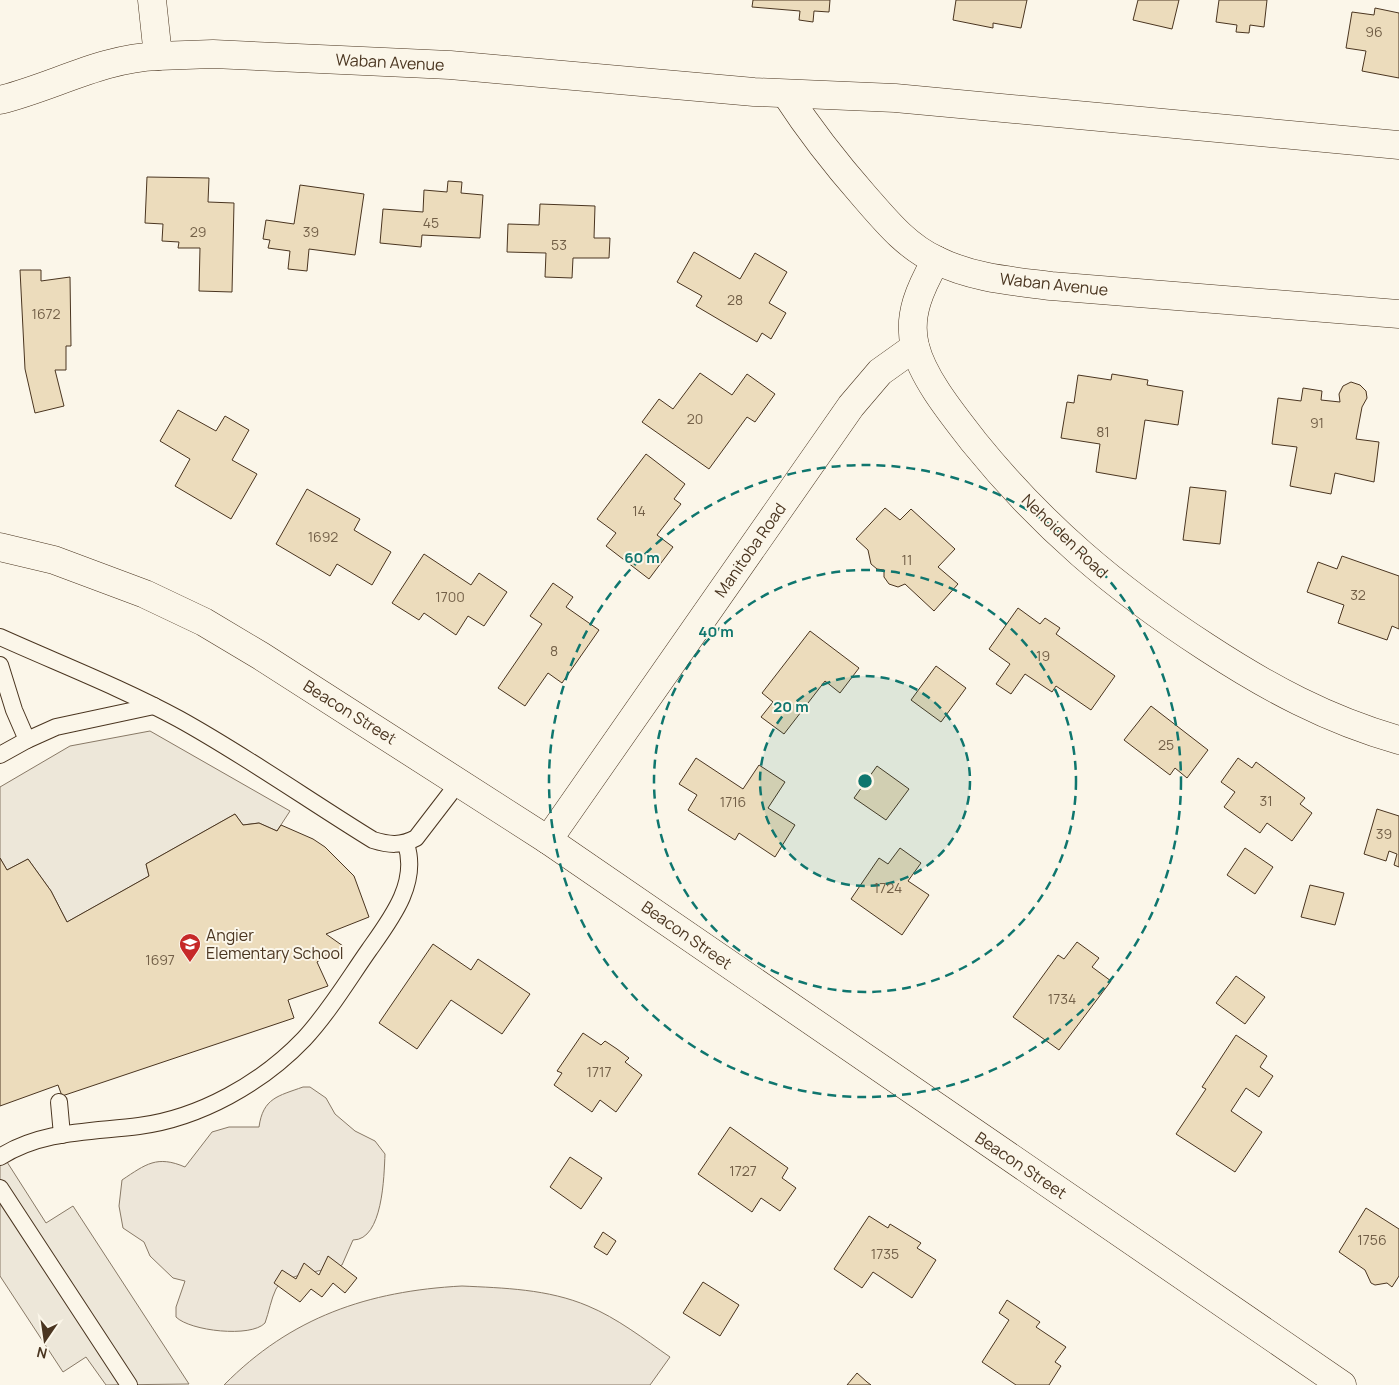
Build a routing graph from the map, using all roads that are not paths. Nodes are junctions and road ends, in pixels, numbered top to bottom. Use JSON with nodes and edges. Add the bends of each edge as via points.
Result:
{"nodes":[{"id":1,"x":152,"y":0,"type":"edge"},
{"id":2,"x":158,"y":56,"type":"junction"},
{"id":3,"x":786,"y":94,"type":"junction"},
{"id":4,"x":0,"y":100,"type":"edge"},
{"id":5,"x":1399,"y":145,"type":"edge"},
{"id":6,"x":936,"y":260,"type":"junction"},
{"id":7,"x":1399,"y":314,"type":"edge"},
{"id":8,"x":915,"y":347,"type":"junction"},
{"id":9,"x":0,"y":547,"type":"edge"},
{"id":10,"x":0,"y":637,"type":"edge"},
{"id":11,"x":0,"y":665,"type":"edge"},
{"id":12,"x":154,"y":706,"type":"junction"},
{"id":13,"x":27,"y":740,"type":"junction"},
{"id":14,"x":1399,"y":740,"type":"edge"},
{"id":15,"x":0,"y":755,"type":"edge"},
{"id":16,"x":459,"y":782,"type":"junction"},
{"id":17,"x":548,"y":840,"type":"junction"},
{"id":18,"x":406,"y":844,"type":"junction"},
{"id":19,"x":59,"y":1102,"type":"dead end"},
{"id":20,"x":62,"y":1134,"type":"junction"},
{"id":21,"x":0,"y":1157,"type":"edge"},
{"id":22,"x":0,"y":1188,"type":"edge"},
{"id":23,"x":129,"y":1385,"type":"edge"},
{"id":24,"x":1342,"y":1385,"type":"edge"}],
"edges":[{"from":1,"to":2,"type":"street"},
{"from":2,"to":3,"type":"street","name":"Waban Avenue","via":[[213,54],[450,64]]},
{"from":2,"to":4,"type":"street","name":"Waban Avenue","via":[[109,63]]},
{"from":3,"to":5,"type":"street","name":"Waban Avenue","via":[[895,98]]},
{"from":3,"to":6,"type":"street","name":"Waban Avenue","via":[[814,135],[890,226]]},
{"from":6,"to":7,"type":"street","name":"Waban Avenue","via":[[974,274],[1051,286]]},
{"from":6,"to":8,"type":"street","name":"Nehoiden Road","via":[[919,294],[914,314]]},
{"from":8,"to":14,"type":"street","name":"Nehoiden Road","via":[[945,404],[986,457],[1053,529],[1099,571],[1178,629],[1266,685],[1325,715]]},
{"from":8,"to":17,"type":"street","name":"Manitoba Road","via":[[880,372],[851,406]]},
{"from":9,"to":16,"type":"street","name":"Beacon Street","via":[[96,574],[204,622]]},
{"from":10,"to":12,"type":"lane"},
{"from":11,"to":13,"type":"lane"},
{"from":12,"to":13,"type":"lane","via":[[56,727]]},
{"from":12,"to":18,"type":"lane","via":[[250,760],[373,840]]},
{"from":13,"to":15,"type":"lane"},
{"from":16,"to":17,"type":"street","name":"Beacon Street"},
{"from":16,"to":18,"type":"lane","via":[[420,835]]},
{"from":17,"to":24,"type":"street","name":"Beacon Street"},
{"from":18,"to":20,"type":"lane","via":[[410,854],[408,880],[395,910],[324,1014],[270,1069],[235,1092],[194,1112],[141,1126]]},
{"from":19,"to":20,"type":"lane"},
{"from":20,"to":21,"type":"lane","via":[[17,1146]]},
{"from":22,"to":23,"type":"lane"}]}
